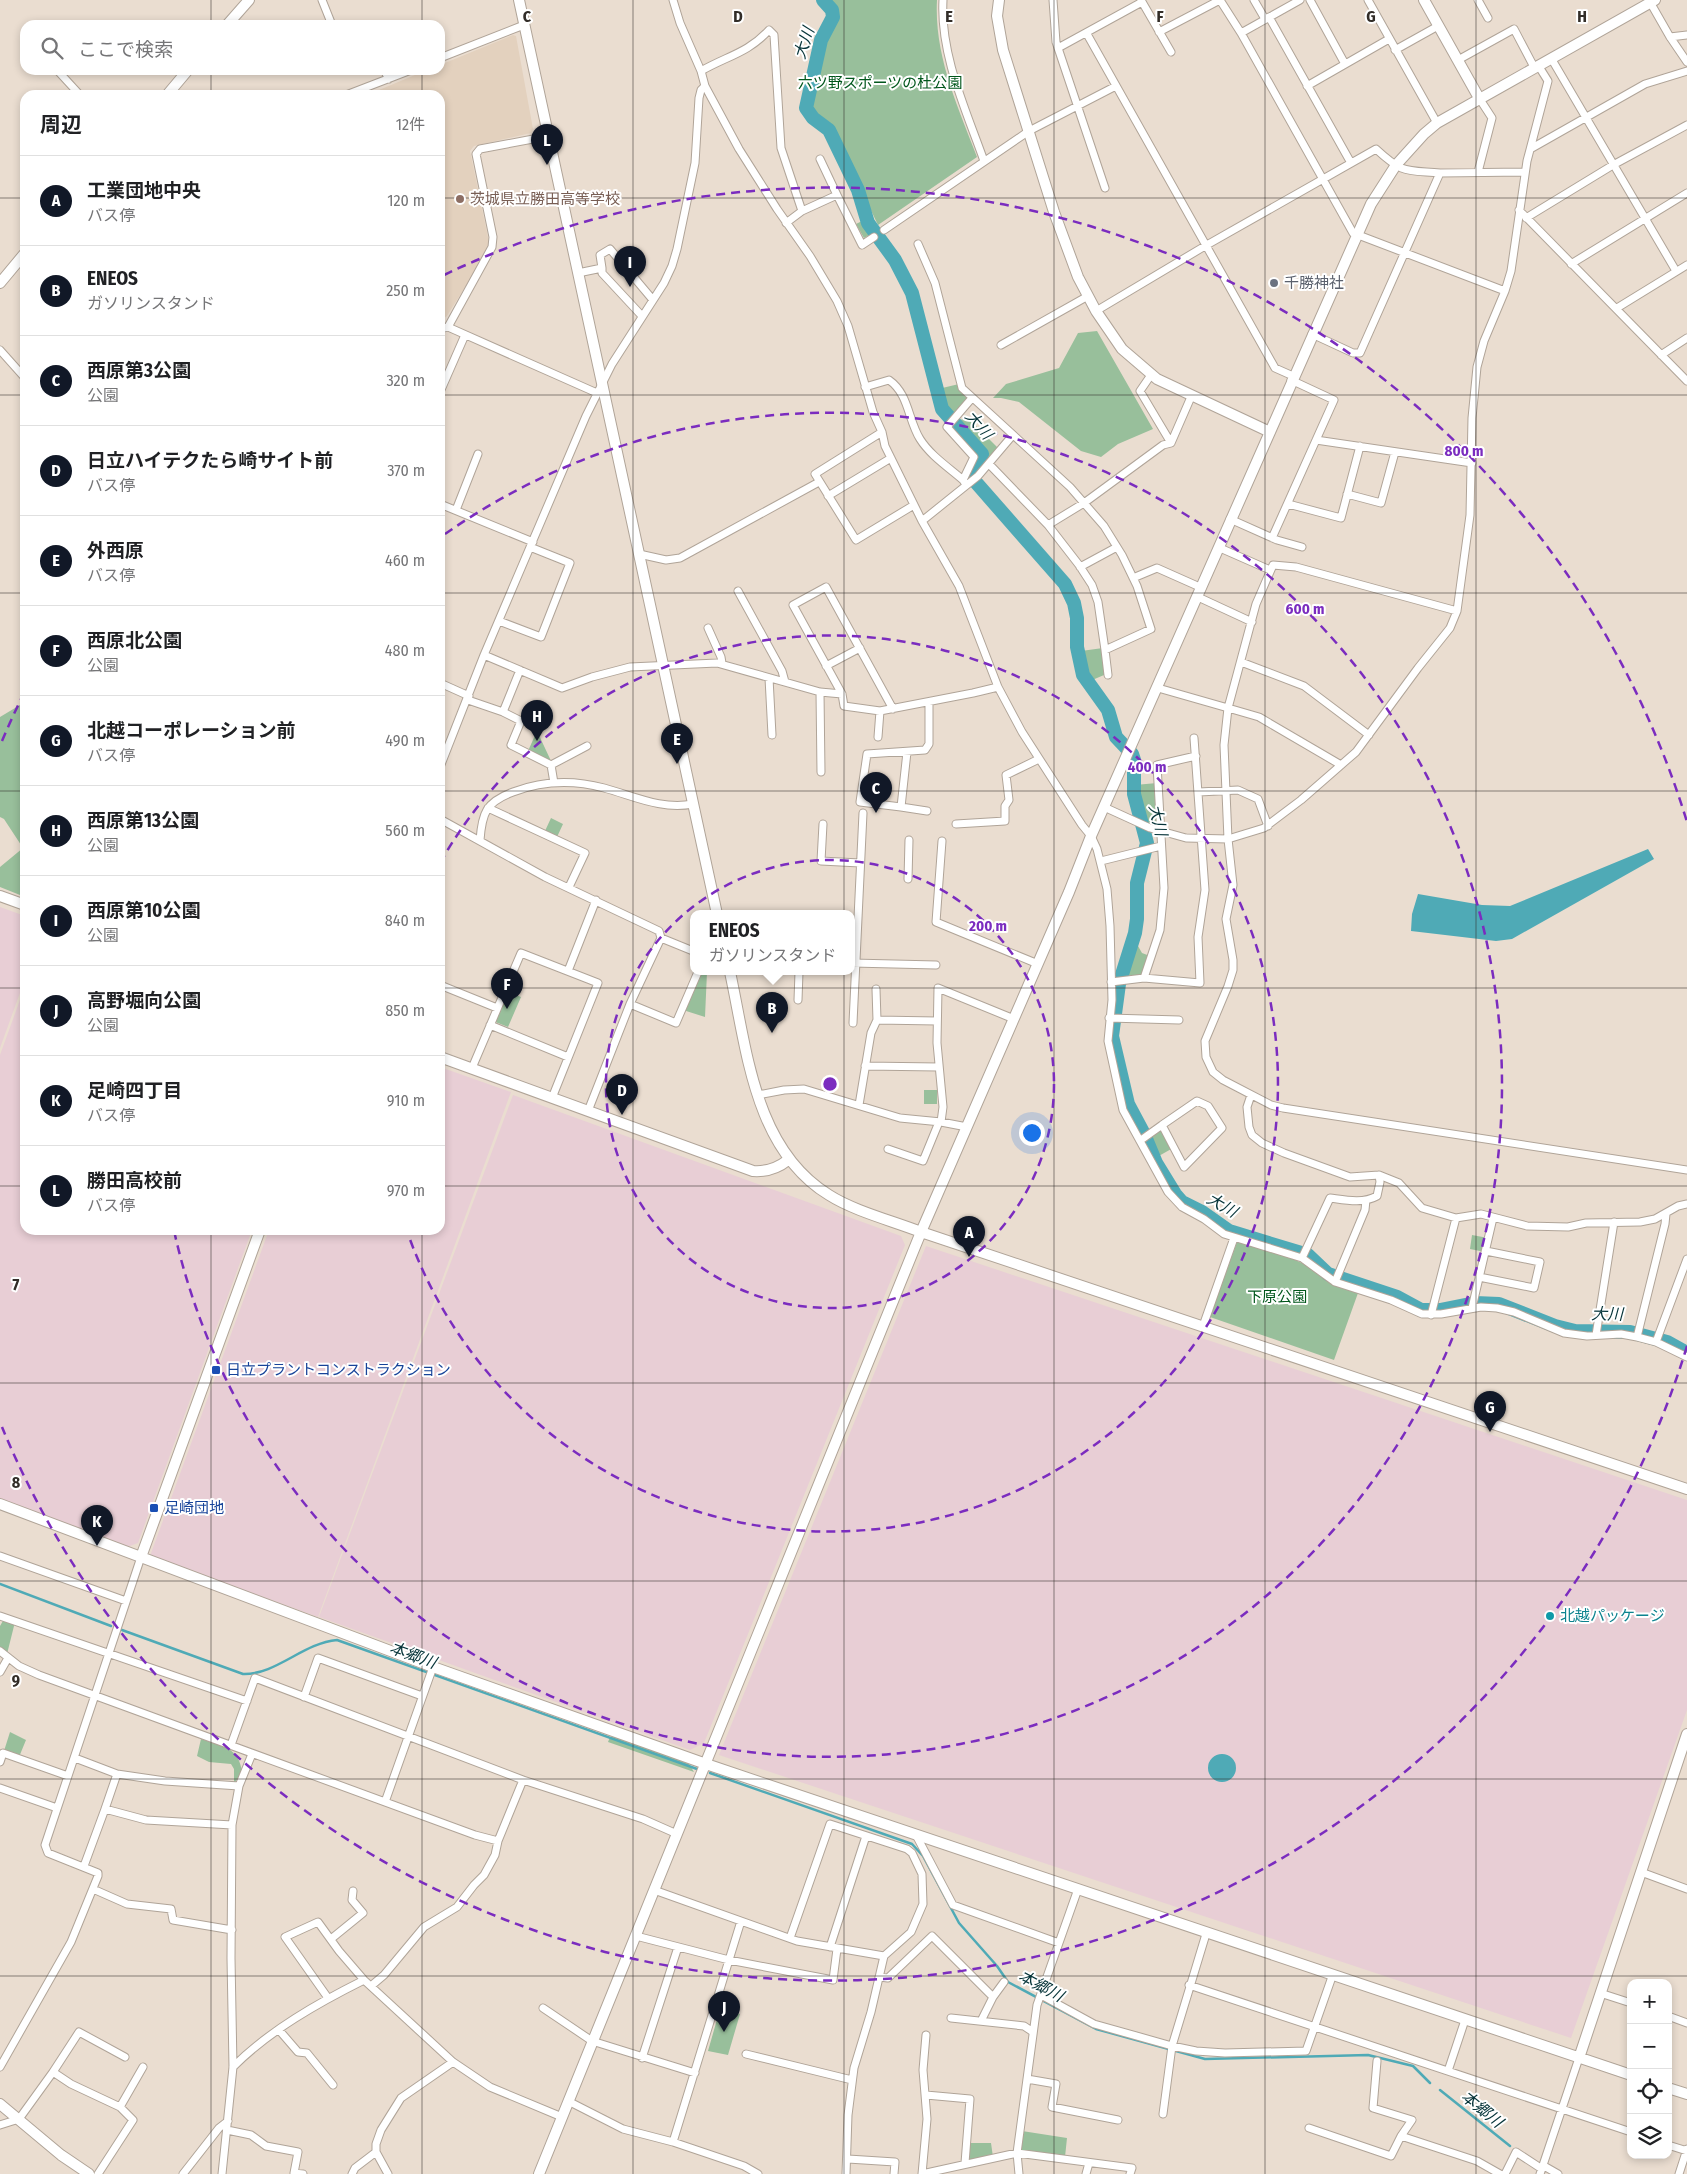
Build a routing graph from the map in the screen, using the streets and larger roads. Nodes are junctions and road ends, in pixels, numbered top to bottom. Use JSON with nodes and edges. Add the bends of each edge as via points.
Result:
{"nodes":[{"id":1,"x":249,"y":0,"type":"edge"},
{"id":2,"x":322,"y":0,"type":"edge"},
{"id":3,"x":519,"y":0,"type":"edge"},
{"id":4,"x":673,"y":0,"type":"edge"},
{"id":5,"x":943,"y":0,"type":"edge"},
{"id":6,"x":999,"y":0,"type":"edge"},
{"id":7,"x":1053,"y":0,"type":"edge"},
{"id":8,"x":1217,"y":0,"type":"edge"},
{"id":9,"x":1254,"y":0,"type":"edge"},
{"id":10,"x":1300,"y":0,"type":"edge"},
{"id":11,"x":1310,"y":0,"type":"edge"},
{"id":12,"x":1368,"y":0,"type":"edge"},
{"id":13,"x":1424,"y":0,"type":"edge"},
{"id":14,"x":1478,"y":0,"type":"edge"},
{"id":15,"x":1142,"y":1,"type":"edge"},
{"id":16,"x":1653,"y":1,"type":"edge"},
{"id":17,"x":1267,"y":18,"type":"junction"},
{"id":18,"x":1488,"y":18,"type":"dead end"},
{"id":19,"x":231,"y":20,"type":"edge"},
{"id":20,"x":330,"y":20,"type":"edge"},
{"id":21,"x":524,"y":25,"type":"junction"},
{"id":22,"x":1438,"y":26,"type":"junction"},
{"id":23,"x":1159,"y":32,"type":"junction"},
{"id":24,"x":1241,"y":32,"type":"junction"},
{"id":25,"x":1087,"y":34,"type":"junction"},
{"id":26,"x":1687,"y":35,"type":"edge"},
{"id":27,"x":1670,"y":37,"type":"junction"},
{"id":28,"x":1389,"y":39,"type":"junction"},
{"id":29,"x":1058,"y":48,"type":"junction"},
{"id":30,"x":1395,"y":50,"type":"junction"},
{"id":31,"x":1171,"y":52,"type":"dead end"},
{"id":32,"x":445,"y":56,"type":"edge"},
{"id":33,"x":1551,"y":58,"type":"junction"},
{"id":34,"x":1458,"y":60,"type":"junction"},
{"id":35,"x":1687,"y":62,"type":"edge"},
{"id":36,"x":1345,"y":64,"type":"junction"},
{"id":37,"x":1536,"y":66,"type":"junction"},
{"id":38,"x":701,"y":71,"type":"junction"},
{"id":39,"x":1687,"y":71,"type":"edge"},
{"id":40,"x":62,"y":75,"type":"edge"},
{"id":41,"x":184,"y":75,"type":"edge"},
{"id":42,"x":387,"y":75,"type":"edge"},
{"id":43,"x":399,"y":75,"type":"edge"},
{"id":44,"x":389,"y":79,"type":"junction"},
{"id":45,"x":705,"y":86,"type":"junction"},
{"id":46,"x":1116,"y":86,"type":"junction"},
{"id":47,"x":1307,"y":86,"type":"junction"},
{"id":48,"x":75,"y":90,"type":"edge"},
{"id":49,"x":171,"y":90,"type":"edge"},
{"id":50,"x":359,"y":90,"type":"edge"},
{"id":51,"x":1479,"y":98,"type":"junction"},
{"id":52,"x":1077,"y":106,"type":"junction"},
{"id":53,"x":1585,"y":118,"type":"junction"},
{"id":54,"x":1437,"y":124,"type":"junction"},
{"id":55,"x":1687,"y":125,"type":"edge"},
{"id":56,"x":1029,"y":131,"type":"junction"},
{"id":57,"x":549,"y":136,"type":"junction"},
{"id":58,"x":1532,"y":148,"type":"junction"},
{"id":59,"x":820,"y":159,"type":"dead end"},
{"id":60,"x":984,"y":161,"type":"junction"},
{"id":61,"x":1351,"y":163,"type":"junction"},
{"id":62,"x":1613,"y":165,"type":"junction"},
{"id":63,"x":1395,"y":166,"type":"junction"},
{"id":64,"x":1478,"y":172,"type":"junction"},
{"id":65,"x":1525,"y":172,"type":"junction"},
{"id":66,"x":1440,"y":173,"type":"junction"},
{"id":67,"x":1322,"y":179,"type":"junction"},
{"id":68,"x":1106,"y":188,"type":"dead end"},
{"id":69,"x":1687,"y":193,"type":"edge"},
{"id":70,"x":837,"y":195,"type":"junction"},
{"id":71,"x":802,"y":210,"type":"junction"},
{"id":72,"x":1519,"y":210,"type":"junction"},
{"id":73,"x":1526,"y":218,"type":"junction"},
{"id":74,"x":1645,"y":218,"type":"junction"},
{"id":75,"x":786,"y":222,"type":"junction"},
{"id":76,"x":884,"y":230,"type":"dead end"},
{"id":77,"x":1357,"y":234,"type":"junction"},
{"id":78,"x":874,"y":237,"type":"dead end"},
{"id":79,"x":918,"y":244,"type":"dead end"},
{"id":80,"x":1205,"y":246,"type":"junction"},
{"id":81,"x":1404,"y":252,"type":"junction"},
{"id":82,"x":20,"y":259,"type":"edge"},
{"id":83,"x":1571,"y":264,"type":"junction"},
{"id":84,"x":1687,"y":264,"type":"edge"},
{"id":85,"x":602,"y":268,"type":"junction"},
{"id":86,"x":1676,"y":271,"type":"junction"},
{"id":87,"x":578,"y":273,"type":"junction"},
{"id":88,"x":0,"y":283,"type":"edge"},
{"id":89,"x":1505,"y":291,"type":"junction"},
{"id":90,"x":1088,"y":296,"type":"junction"},
{"id":91,"x":653,"y":300,"type":"junction"},
{"id":92,"x":1617,"y":308,"type":"junction"},
{"id":93,"x":1096,"y":311,"type":"junction"},
{"id":94,"x":642,"y":316,"type":"junction"},
{"id":95,"x":445,"y":326,"type":"edge"},
{"id":96,"x":445,"y":328,"type":"edge"},
{"id":97,"x":465,"y":334,"type":"junction"},
{"id":98,"x":1312,"y":334,"type":"junction"},
{"id":99,"x":1687,"y":338,"type":"edge"},
{"id":100,"x":1001,"y":344,"type":"dead end"},
{"id":101,"x":0,"y":350,"type":"edge"},
{"id":102,"x":1661,"y":354,"type":"junction"},
{"id":103,"x":20,"y":372,"type":"edge"},
{"id":104,"x":1151,"y":375,"type":"junction"},
{"id":105,"x":1292,"y":378,"type":"junction"},
{"id":106,"x":445,"y":380,"type":"edge"},
{"id":107,"x":1687,"y":381,"type":"edge"},
{"id":108,"x":602,"y":382,"type":"junction"},
{"id":109,"x":866,"y":387,"type":"junction"},
{"id":110,"x":597,"y":393,"type":"junction"},
{"id":111,"x":1191,"y":397,"type":"junction"},
{"id":112,"x":972,"y":398,"type":"junction"},
{"id":113,"x":882,"y":432,"type":"junction"},
{"id":114,"x":1270,"y":432,"type":"junction"},
{"id":115,"x":1012,"y":436,"type":"junction"},
{"id":116,"x":1316,"y":440,"type":"junction"},
{"id":117,"x":1171,"y":443,"type":"junction"},
{"id":118,"x":1360,"y":446,"type":"junction"},
{"id":119,"x":1395,"y":452,"type":"junction"},
{"id":120,"x":478,"y":454,"type":"dead end"},
{"id":121,"x":891,"y":458,"type":"junction"},
{"id":122,"x":989,"y":464,"type":"junction"},
{"id":123,"x":1472,"y":464,"type":"junction"},
{"id":124,"x":819,"y":482,"type":"junction"},
{"id":125,"x":964,"y":482,"type":"junction"},
{"id":126,"x":1347,"y":494,"type":"junction"},
{"id":127,"x":828,"y":496,"type":"junction"},
{"id":128,"x":1084,"y":502,"type":"junction"},
{"id":129,"x":914,"y":504,"type":"junction"},
{"id":130,"x":1288,"y":504,"type":"junction"},
{"id":131,"x":445,"y":506,"type":"edge"},
{"id":132,"x":456,"y":510,"type":"junction"},
{"id":133,"x":1230,"y":519,"type":"junction"},
{"id":134,"x":922,"y":521,"type":"junction"},
{"id":135,"x":1048,"y":525,"type":"junction"},
{"id":136,"x":1272,"y":538,"type":"junction"},
{"id":137,"x":532,"y":545,"type":"junction"},
{"id":138,"x":1117,"y":547,"type":"junction"},
{"id":139,"x":1302,"y":547,"type":"dead end"},
{"id":140,"x":1220,"y":548,"type":"junction"},
{"id":141,"x":639,"y":554,"type":"junction"},
{"id":142,"x":1080,"y":567,"type":"junction"},
{"id":143,"x":1270,"y":570,"type":"junction"},
{"id":144,"x":1133,"y":578,"type":"junction"},
{"id":145,"x":738,"y":591,"type":"dead end"},
{"id":146,"x":1200,"y":592,"type":"junction"},
{"id":147,"x":1457,"y":611,"type":"junction"},
{"id":148,"x":499,"y":621,"type":"junction"},
{"id":149,"x":1252,"y":622,"type":"junction"},
{"id":150,"x":708,"y":628,"type":"dead end"},
{"id":151,"x":860,"y":648,"type":"junction"},
{"id":152,"x":1105,"y":650,"type":"junction"},
{"id":153,"x":484,"y":655,"type":"junction"},
{"id":154,"x":1241,"y":662,"type":"junction"},
{"id":155,"x":722,"y":663,"type":"junction"},
{"id":156,"x":663,"y":665,"type":"junction"},
{"id":157,"x":826,"y":666,"type":"junction"},
{"id":158,"x":520,"y":670,"type":"junction"},
{"id":159,"x":1108,"y":675,"type":"dead end"},
{"id":160,"x":769,"y":678,"type":"junction"},
{"id":161,"x":785,"y":682,"type":"junction"},
{"id":162,"x":445,"y":686,"type":"edge"},
{"id":163,"x":998,"y":686,"type":"junction"},
{"id":164,"x":1158,"y":688,"type":"junction"},
{"id":165,"x":820,"y":692,"type":"junction"},
{"id":166,"x":842,"y":694,"type":"junction"},
{"id":167,"x":468,"y":698,"type":"junction"},
{"id":168,"x":929,"y":702,"type":"junction"},
{"id":169,"x":1228,"y":708,"type":"junction"},
{"id":170,"x":893,"y":709,"type":"junction"},
{"id":171,"x":880,"y":711,"type":"junction"},
{"id":172,"x":503,"y":712,"type":"junction"},
{"id":173,"x":772,"y":735,"type":"dead end"},
{"id":174,"x":1369,"y":735,"type":"junction"},
{"id":175,"x":878,"y":737,"type":"dead end"},
{"id":176,"x":1194,"y":738,"type":"dead end"},
{"id":177,"x":587,"y":746,"type":"dead end"},
{"id":178,"x":907,"y":752,"type":"junction"},
{"id":179,"x":445,"y":756,"type":"edge"},
{"id":180,"x":1196,"y":756,"type":"junction"},
{"id":181,"x":1040,"y":759,"type":"junction"},
{"id":182,"x":551,"y":765,"type":"junction"},
{"id":183,"x":1341,"y":765,"type":"junction"},
{"id":184,"x":821,"y":772,"type":"dead end"},
{"id":185,"x":554,"y":783,"type":"junction"},
{"id":186,"x":1226,"y":790,"type":"junction"},
{"id":187,"x":1199,"y":792,"type":"junction"},
{"id":188,"x":693,"y":804,"type":"junction"},
{"id":189,"x":1104,"y":806,"type":"junction"},
{"id":190,"x":901,"y":807,"type":"junction"},
{"id":191,"x":488,"y":808,"type":"junction"},
{"id":192,"x":927,"y":811,"type":"dead end"},
{"id":193,"x":863,"y":813,"type":"dead end"},
{"id":194,"x":445,"y":822,"type":"edge"},
{"id":195,"x":823,"y":824,"type":"dead end"},
{"id":196,"x":956,"y":824,"type":"dead end"},
{"id":197,"x":1268,"y":826,"type":"junction"},
{"id":198,"x":1161,"y":832,"type":"junction"},
{"id":199,"x":1091,"y":836,"type":"junction"},
{"id":200,"x":1201,"y":839,"type":"junction"},
{"id":201,"x":1228,"y":839,"type":"junction"},
{"id":202,"x":480,"y":840,"type":"junction"},
{"id":203,"x":909,"y":840,"type":"dead end"},
{"id":204,"x":942,"y":841,"type":"dead end"},
{"id":205,"x":1158,"y":846,"type":"junction"},
{"id":206,"x":1101,"y":861,"type":"junction"},
{"id":207,"x":860,"y":863,"type":"junction"},
{"id":208,"x":908,"y":879,"type":"dead end"},
{"id":209,"x":569,"y":887,"type":"junction"},
{"id":210,"x":0,"y":896,"type":"edge"},
{"id":211,"x":596,"y":900,"type":"junction"},
{"id":212,"x":20,"y":903,"type":"edge"},
{"id":213,"x":716,"y":910,"type":"edge"},
{"id":214,"x":855,"y":934,"type":"edge"},
{"id":215,"x":661,"y":938,"type":"junction"},
{"id":216,"x":690,"y":950,"type":"edge"},
{"id":217,"x":855,"y":963,"type":"edge"},
{"id":218,"x":1038,"y":964,"type":"junction"},
{"id":219,"x":936,"y":965,"type":"dead end"},
{"id":220,"x":568,"y":971,"type":"junction"},
{"id":221,"x":697,"y":975,"type":"edge"},
{"id":222,"x":731,"y":975,"type":"edge"},
{"id":223,"x":799,"y":975,"type":"edge"},
{"id":224,"x":853,"y":975,"type":"edge"},
{"id":225,"x":1144,"y":978,"type":"junction"},
{"id":226,"x":1114,"y":981,"type":"junction"},
{"id":227,"x":445,"y":986,"type":"edge"},
{"id":228,"x":876,"y":989,"type":"dead end"},
{"id":229,"x":798,"y":1000,"type":"dead end"},
{"id":230,"x":630,"y":1004,"type":"junction"},
{"id":231,"x":497,"y":1008,"type":"junction"},
{"id":232,"x":1109,"y":1018,"type":"junction"},
{"id":233,"x":1014,"y":1019,"type":"junction"},
{"id":234,"x":877,"y":1020,"type":"junction"},
{"id":235,"x":937,"y":1020,"type":"junction"},
{"id":236,"x":1178,"y":1020,"type":"dead end"},
{"id":237,"x":853,"y":1023,"type":"dead end"},
{"id":238,"x":490,"y":1025,"type":"junction"},
{"id":239,"x":568,"y":1057,"type":"junction"},
{"id":240,"x":445,"y":1059,"type":"edge"},
{"id":241,"x":866,"y":1066,"type":"junction"},
{"id":242,"x":938,"y":1067,"type":"junction"},
{"id":243,"x":472,"y":1068,"type":"junction"},
{"id":244,"x":1251,"y":1095,"type":"junction"},
{"id":245,"x":758,"y":1096,"type":"junction"},
{"id":246,"x":552,"y":1098,"type":"junction"},
{"id":247,"x":859,"y":1105,"type":"junction"},
{"id":248,"x":588,"y":1111,"type":"junction"},
{"id":249,"x":940,"y":1122,"type":"junction"},
{"id":250,"x":1162,"y":1125,"type":"junction"},
{"id":251,"x":967,"y":1127,"type":"junction"},
{"id":252,"x":1141,"y":1140,"type":"junction"},
{"id":253,"x":888,"y":1149,"type":"dead end"},
{"id":254,"x":788,"y":1160,"type":"junction"},
{"id":255,"x":1687,"y":1170,"type":"edge"},
{"id":256,"x":1379,"y":1175,"type":"junction"},
{"id":257,"x":1366,"y":1200,"type":"junction"},
{"id":258,"x":1687,"y":1204,"type":"edge"},
{"id":259,"x":1666,"y":1214,"type":"junction"},
{"id":260,"x":1456,"y":1218,"type":"junction"},
{"id":261,"x":1493,"y":1218,"type":"junction"},
{"id":262,"x":1614,"y":1222,"type":"junction"},
{"id":263,"x":921,"y":1232,"type":"junction"},
{"id":264,"x":258,"y":1235,"type":"edge"},
{"id":265,"x":1234,"y":1238,"type":"junction"},
{"id":266,"x":1486,"y":1251,"type":"junction"},
{"id":267,"x":1302,"y":1257,"type":"junction"},
{"id":268,"x":1687,"y":1259,"type":"edge"},
{"id":269,"x":1480,"y":1277,"type":"junction"},
{"id":270,"x":1335,"y":1282,"type":"junction"},
{"id":271,"x":1472,"y":1308,"type":"junction"},
{"id":272,"x":1431,"y":1314,"type":"junction"},
{"id":273,"x":1204,"y":1326,"type":"junction"},
{"id":274,"x":1597,"y":1332,"type":"junction"},
{"id":275,"x":1637,"y":1337,"type":"junction"},
{"id":276,"x":1657,"y":1339,"type":"junction"},
{"id":277,"x":1687,"y":1357,"type":"edge"},
{"id":278,"x":1687,"y":1489,"type":"edge"},
{"id":279,"x":0,"y":1504,"type":"edge"},
{"id":280,"x":0,"y":1556,"type":"edge"},
{"id":281,"x":141,"y":1557,"type":"junction"},
{"id":282,"x":126,"y":1601,"type":"junction"},
{"id":283,"x":0,"y":1616,"type":"edge"},
{"id":284,"x":0,"y":1651,"type":"edge"},
{"id":285,"x":108,"y":1653,"type":"junction"},
{"id":286,"x":8,"y":1658,"type":"junction"},
{"id":287,"x":433,"y":1667,"type":"junction"},
{"id":288,"x":0,"y":1672,"type":"edge"},
{"id":289,"x":94,"y":1695,"type":"junction"},
{"id":290,"x":422,"y":1696,"type":"junction"},
{"id":291,"x":304,"y":1697,"type":"junction"},
{"id":292,"x":247,"y":1701,"type":"junction"},
{"id":293,"x":1687,"y":1734,"type":"edge"},
{"id":294,"x":408,"y":1737,"type":"junction"},
{"id":295,"x":231,"y":1745,"type":"junction"},
{"id":296,"x":252,"y":1754,"type":"junction"},
{"id":297,"x":1684,"y":1755,"type":"edge"},
{"id":298,"x":75,"y":1758,"type":"junction"},
{"id":299,"x":0,"y":1762,"type":"edge"},
{"id":300,"x":706,"y":1764,"type":"junction"},
{"id":301,"x":117,"y":1774,"type":"junction"},
{"id":302,"x":68,"y":1776,"type":"junction"},
{"id":303,"x":523,"y":1780,"type":"junction"},
{"id":304,"x":239,"y":1786,"type":"junction"},
{"id":305,"x":0,"y":1788,"type":"edge"},
{"id":306,"x":385,"y":1802,"type":"junction"},
{"id":307,"x":57,"y":1808,"type":"junction"},
{"id":308,"x":105,"y":1809,"type":"junction"},
{"id":309,"x":232,"y":1825,"type":"junction"},
{"id":310,"x":677,"y":1834,"type":"junction"},
{"id":311,"x":915,"y":1834,"type":"junction"},
{"id":312,"x":866,"y":1836,"type":"junction"},
{"id":313,"x":498,"y":1841,"type":"junction"},
{"id":314,"x":922,"y":1845,"type":"junction"},
{"id":315,"x":912,"y":1853,"type":"junction"},
{"id":316,"x":84,"y":1866,"type":"junction"},
{"id":317,"x":1642,"y":1872,"type":"junction"},
{"id":318,"x":93,"y":1889,"type":"junction"},
{"id":319,"x":1078,"y":1889,"type":"junction"},
{"id":320,"x":1687,"y":1889,"type":"edge"},
{"id":321,"x":654,"y":1890,"type":"junction"},
{"id":322,"x":353,"y":1891,"type":"dead end"},
{"id":323,"x":740,"y":1921,"type":"junction"},
{"id":324,"x":232,"y":1930,"type":"junction"},
{"id":325,"x":1206,"y":1934,"type":"junction"},
{"id":326,"x":636,"y":1936,"type":"junction"},
{"id":327,"x":790,"y":1938,"type":"junction"},
{"id":328,"x":331,"y":1940,"type":"junction"},
{"id":329,"x":1059,"y":1943,"type":"junction"},
{"id":330,"x":678,"y":1947,"type":"junction"},
{"id":331,"x":834,"y":1948,"type":"junction"},
{"id":332,"x":884,"y":1956,"type":"junction"},
{"id":333,"x":730,"y":1960,"type":"junction"},
{"id":334,"x":1332,"y":1974,"type":"junction"},
{"id":335,"x":879,"y":1977,"type":"junction"},
{"id":336,"x":364,"y":1980,"type":"junction"},
{"id":337,"x":1004,"y":1982,"type":"dead end"},
{"id":338,"x":1189,"y":1985,"type":"junction"},
{"id":339,"x":371,"y":1986,"type":"junction"},
{"id":340,"x":1600,"y":1993,"type":"junction"},
{"id":341,"x":1040,"y":1994,"type":"junction"},
{"id":342,"x":993,"y":1997,"type":"junction"},
{"id":343,"x":328,"y":1998,"type":"junction"},
{"id":344,"x":1627,"y":2002,"type":"edge"},
{"id":345,"x":543,"y":2008,"type":"dead end"},
{"id":346,"x":1672,"y":2017,"type":"edge"},
{"id":347,"x":951,"y":2018,"type":"dead end"},
{"id":348,"x":981,"y":2020,"type":"junction"},
{"id":349,"x":1465,"y":2020,"type":"junction"},
{"id":350,"x":1687,"y":2023,"type":"edge"},
{"id":351,"x":1315,"y":2027,"type":"junction"},
{"id":352,"x":279,"y":2030,"type":"junction"},
{"id":353,"x":1033,"y":2032,"type":"junction"},
{"id":354,"x":926,"y":2035,"type":"dead end"},
{"id":355,"x":592,"y":2041,"type":"junction"},
{"id":356,"x":1172,"y":2046,"type":"junction"},
{"id":357,"x":746,"y":2054,"type":"dead end"},
{"id":358,"x":125,"y":2057,"type":"dead end"},
{"id":359,"x":642,"y":2058,"type":"junction"},
{"id":360,"x":1578,"y":2058,"type":"junction"},
{"id":361,"x":1377,"y":2061,"type":"dead end"},
{"id":362,"x":454,"y":2062,"type":"junction"},
{"id":363,"x":233,"y":2066,"type":"junction"},
{"id":364,"x":0,"y":2067,"type":"edge"},
{"id":365,"x":143,"y":2067,"type":"dead end"},
{"id":366,"x":1448,"y":2071,"type":"junction"},
{"id":367,"x":53,"y":2072,"type":"junction"},
{"id":368,"x":694,"y":2073,"type":"junction"},
{"id":369,"x":1627,"y":2075,"type":"edge"},
{"id":370,"x":1027,"y":2079,"type":"junction"},
{"id":371,"x":852,"y":2080,"type":"junction"},
{"id":372,"x":333,"y":2086,"type":"dead end"},
{"id":373,"x":1672,"y":2089,"type":"edge"},
{"id":374,"x":1687,"y":2094,"type":"edge"},
{"id":375,"x":926,"y":2095,"type":"junction"},
{"id":376,"x":568,"y":2101,"type":"junction"},
{"id":377,"x":0,"y":2104,"type":"edge"},
{"id":378,"x":120,"y":2107,"type":"junction"},
{"id":379,"x":1563,"y":2110,"type":"junction"},
{"id":380,"x":1163,"y":2114,"type":"dead end"},
{"id":381,"x":562,"y":2117,"type":"junction"},
{"id":382,"x":19,"y":2119,"type":"junction"},
{"id":383,"x":1118,"y":2120,"type":"dead end"},
{"id":384,"x":228,"y":2121,"type":"junction"},
{"id":385,"x":0,"y":2125,"type":"edge"},
{"id":386,"x":1309,"y":2128,"type":"dead end"},
{"id":387,"x":227,"y":2130,"type":"junction"},
{"id":388,"x":1627,"y":2131,"type":"edge"},
{"id":389,"x":1401,"y":2136,"type":"junction"},
{"id":390,"x":673,"y":2142,"type":"junction"},
{"id":391,"x":1672,"y":2146,"type":"edge"},
{"id":392,"x":1687,"y":2150,"type":"edge"},
{"id":393,"x":376,"y":2152,"type":"junction"},
{"id":394,"x":1017,"y":2153,"type":"junction"},
{"id":395,"x":848,"y":2159,"type":"junction"},
{"id":396,"x":965,"y":2163,"type":"junction"},
{"id":397,"x":1089,"y":2163,"type":"junction"},
{"id":398,"x":1542,"y":2170,"type":"edge"},
{"id":399,"x":89,"y":2174,"type":"edge"},
{"id":400,"x":98,"y":2174,"type":"edge"},
{"id":401,"x":183,"y":2174,"type":"edge"},
{"id":402,"x":222,"y":2174,"type":"edge"},
{"id":403,"x":303,"y":2174,"type":"edge"},
{"id":404,"x":352,"y":2174,"type":"edge"},
{"id":405,"x":388,"y":2174,"type":"edge"},
{"id":406,"x":539,"y":2174,"type":"edge"},
{"id":407,"x":758,"y":2174,"type":"edge"},
{"id":408,"x":846,"y":2174,"type":"edge"},
{"id":409,"x":894,"y":2174,"type":"edge"},
{"id":410,"x":922,"y":2174,"type":"edge"},
{"id":411,"x":1019,"y":2174,"type":"edge"},
{"id":412,"x":1086,"y":2174,"type":"edge"},
{"id":413,"x":1130,"y":2174,"type":"edge"},
{"id":414,"x":1500,"y":2174,"type":"edge"},
{"id":415,"x":1505,"y":2174,"type":"edge"},
{"id":416,"x":1558,"y":2174,"type":"edge"},
{"id":417,"x":1679,"y":2174,"type":"edge"}],
"edges":[{"from":1,"to":19,"type":"street"},
{"from":2,"to":20,"type":"street"},
{"from":3,"to":21,"type":"street"},
{"from":4,"to":38,"type":"street"},
{"from":5,"to":60,"type":"street","via":[[954,77]]},
{"from":6,"to":56,"type":"street","via":[[997,16],[1003,50]]},
{"from":7,"to":29,"type":"street"},
{"from":8,"to":23,"type":"street"},
{"from":8,"to":24,"type":"street"},
{"from":9,"to":17,"type":"street"},
{"from":10,"to":17,"type":"street"},
{"from":11,"to":36,"type":"street"},
{"from":12,"to":28,"type":"street"},
{"from":13,"to":22,"type":"street"},
{"from":14,"to":18,"type":"street"},
{"from":15,"to":23,"type":"street"},
{"from":15,"to":25,"type":"street"},
{"from":16,"to":27,"type":"street"},
{"from":16,"to":33,"type":"street"},
{"from":17,"to":24,"type":"street"},
{"from":17,"to":47,"type":"street"},
{"from":21,"to":32,"type":"street"},
{"from":21,"to":57,"type":"street"},
{"from":22,"to":30,"type":"street"},
{"from":22,"to":34,"type":"street"},
{"from":23,"to":31,"type":"street"},
{"from":24,"to":67,"type":"street"},
{"from":25,"to":29,"type":"street"},
{"from":25,"to":46,"type":"street"},
{"from":26,"to":27,"type":"street"},
{"from":27,"to":35,"type":"street"},
{"from":28,"to":30,"type":"street"},
{"from":28,"to":36,"type":"street"},
{"from":29,"to":52,"type":"street"},
{"from":30,"to":54,"type":"street"},
{"from":33,"to":37,"type":"street"},
{"from":33,"to":53,"type":"street"},
{"from":34,"to":37,"type":"street","via":[[1514,29]]},
{"from":34,"to":51,"type":"street"},
{"from":36,"to":47,"type":"street"},
{"from":37,"to":51,"type":"street"},
{"from":37,"to":58,"type":"street","via":[[1548,81]]},
{"from":38,"to":45,"type":"street"},
{"from":38,"to":71,"type":"street","via":[[740,54],[769,30],[774,35],[781,148]]},
{"from":39,"to":53,"type":"street","via":[[1645,84]]},
{"from":40,"to":48,"type":"street"},
{"from":41,"to":49,"type":"street"},
{"from":42,"to":44,"type":"street"},
{"from":43,"to":44,"type":"street"},
{"from":44,"to":50,"type":"street"},
{"from":45,"to":75,"type":"street","via":[[739,149]]},
{"from":45,"to":91,"type":"street","via":[[699,98],[694,162],[677,250],[664,283]]},
{"from":46,"to":52,"type":"street"},
{"from":46,"to":80,"type":"street"},
{"from":47,"to":61,"type":"street"},
{"from":51,"to":54,"type":"street"},
{"from":51,"to":64,"type":"street","via":[[1492,118]]},
{"from":52,"to":56,"type":"street"},
{"from":52,"to":68,"type":"street"},
{"from":53,"to":58,"type":"street"},
{"from":53,"to":62,"type":"street"},
{"from":54,"to":63,"type":"street"},
{"from":55,"to":62,"type":"street"},
{"from":56,"to":60,"type":"street"},
{"from":56,"to":90,"type":"street","via":[[1054,212]]},
{"from":57,"to":87,"type":"street"},
{"from":57,"to":95,"type":"street","via":[[480,149],[476,154],[493,237],[492,247]]},
{"from":58,"to":65,"type":"street"},
{"from":59,"to":70,"type":"street"},
{"from":60,"to":76,"type":"street"},
{"from":61,"to":63,"type":"street","via":[[1376,149]]},
{"from":61,"to":67,"type":"street"},
{"from":62,"to":73,"type":"street"},
{"from":62,"to":74,"type":"street"},
{"from":63,"to":66,"type":"street","via":[[1404,170]]},
{"from":63,"to":77,"type":"street"},
{"from":64,"to":65,"type":"street"},
{"from":64,"to":66,"type":"street"},
{"from":65,"to":72,"type":"street"},
{"from":66,"to":81,"type":"street"},
{"from":67,"to":77,"type":"street","via":[[1353,233]]},
{"from":67,"to":80,"type":"street"},
{"from":69,"to":74,"type":"street"},
{"from":70,"to":71,"type":"street"},
{"from":70,"to":78,"type":"street","via":[[862,245]]},
{"from":71,"to":75,"type":"street"},
{"from":72,"to":73,"type":"street"},
{"from":72,"to":89,"type":"street","via":[[1511,271]]},
{"from":73,"to":83,"type":"street"},
{"from":74,"to":83,"type":"street"},
{"from":74,"to":86,"type":"street"},
{"from":75,"to":109,"type":"street","via":[[836,301],[848,326]]},
{"from":77,"to":81,"type":"street"},
{"from":77,"to":98,"type":"street"},
{"from":79,"to":112,"type":"street","via":[[935,283],[962,388]]},
{"from":80,"to":93,"type":"street"},
{"from":80,"to":105,"type":"street","via":[[1275,368]]},
{"from":81,"to":89,"type":"street"},
{"from":81,"to":98,"type":"street","via":[[1360,353]]},
{"from":82,"to":88,"type":"street"},
{"from":83,"to":92,"type":"street"},
{"from":84,"to":86,"type":"street"},
{"from":85,"to":87,"type":"street"},
{"from":85,"to":91,"type":"street","via":[[600,255],[610,249]]},
{"from":85,"to":94,"type":"street","via":[[602,273]]},
{"from":86,"to":92,"type":"street"},
{"from":87,"to":108,"type":"street"},
{"from":89,"to":123,"type":"street","via":[[1477,366]]},
{"from":90,"to":93,"type":"street"},
{"from":90,"to":100,"type":"street"},
{"from":91,"to":94,"type":"street"},
{"from":92,"to":102,"type":"street"},
{"from":93,"to":104,"type":"street","via":[[1122,348]]},
{"from":94,"to":108,"type":"street"},
{"from":96,"to":97,"type":"street"},
{"from":97,"to":106,"type":"street"},
{"from":97,"to":110,"type":"street"},
{"from":98,"to":105,"type":"street"},
{"from":99,"to":102,"type":"street"},
{"from":101,"to":103,"type":"street"},
{"from":102,"to":107,"type":"street"},
{"from":104,"to":111,"type":"street"},
{"from":104,"to":117,"type":"street","via":[[1140,391]]},
{"from":105,"to":114,"type":"street"},
{"from":105,"to":116,"type":"street","via":[[1334,400]]},
{"from":108,"to":110,"type":"street"},
{"from":108,"to":141,"type":"street"},
{"from":109,"to":113,"type":"street"},
{"from":109,"to":125,"type":"street","via":[[889,380],[895,384],[901,391],[918,437]]},
{"from":110,"to":137,"type":"street"},
{"from":111,"to":114,"type":"street"},
{"from":111,"to":117,"type":"street"},
{"from":112,"to":115,"type":"street"},
{"from":112,"to":125,"type":"street","via":[[947,427],[974,457]]},
{"from":113,"to":121,"type":"street"},
{"from":113,"to":124,"type":"street","via":[[815,474]]},
{"from":114,"to":133,"type":"street"},
{"from":115,"to":122,"type":"street"},
{"from":115,"to":128,"type":"street"},
{"from":116,"to":118,"type":"street"},
{"from":116,"to":130,"type":"street"},
{"from":117,"to":128,"type":"street","via":[[1162,445]]},
{"from":118,"to":119,"type":"street"},
{"from":118,"to":126,"type":"street"},
{"from":119,"to":123,"type":"street"},
{"from":119,"to":126,"type":"street","via":[[1381,503]]},
{"from":120,"to":132,"type":"street"},
{"from":121,"to":127,"type":"street"},
{"from":121,"to":129,"type":"street"},
{"from":122,"to":125,"type":"street","via":[[978,476]]},
{"from":122,"to":135,"type":"street"},
{"from":123,"to":147,"type":"street","via":[[1470,514]]},
{"from":124,"to":127,"type":"street"},
{"from":124,"to":141,"type":"street","via":[[680,558],[666,560]]},
{"from":125,"to":134,"type":"street"},
{"from":126,"to":130,"type":"street","via":[[1341,518]]},
{"from":127,"to":129,"type":"street","via":[[856,540]]},
{"from":128,"to":135,"type":"street"},
{"from":128,"to":138,"type":"street"},
{"from":129,"to":134,"type":"street"},
{"from":130,"to":136,"type":"street"},
{"from":131,"to":132,"type":"street"},
{"from":132,"to":137,"type":"street"},
{"from":133,"to":136,"type":"street"},
{"from":133,"to":140,"type":"street"},
{"from":134,"to":163,"type":"street","via":[[959,586]]},
{"from":135,"to":142,"type":"street"},
{"from":136,"to":139,"type":"street"},
{"from":137,"to":148,"type":"street"},
{"from":137,"to":148,"type":"street","via":[[570,563],[540,637]]},
{"from":138,"to":142,"type":"street"},
{"from":138,"to":144,"type":"street"},
{"from":140,"to":143,"type":"street"},
{"from":140,"to":146,"type":"street"},
{"from":141,"to":156,"type":"street"},
{"from":142,"to":152,"type":"street","via":[[1098,602]]},
{"from":143,"to":147,"type":"street","via":[[1276,564],[1296,567]]},
{"from":143,"to":149,"type":"street"},
{"from":144,"to":146,"type":"street","via":[[1157,568]]},
{"from":144,"to":152,"type":"street","via":[[1152,629]]},
{"from":145,"to":161,"type":"street"},
{"from":146,"to":149,"type":"street"},
{"from":146,"to":164,"type":"street"},
{"from":147,"to":174,"type":"street","via":[[1450,628]]},
{"from":148,"to":153,"type":"street"},
{"from":149,"to":154,"type":"street"},
{"from":150,"to":155,"type":"street"},
{"from":151,"to":157,"type":"street"},
{"from":151,"to":157,"type":"street","via":[[826,587],[793,605]]},
{"from":151,"to":170,"type":"street"},
{"from":152,"to":159,"type":"street"},
{"from":153,"to":158,"type":"street"},
{"from":153,"to":167,"type":"street"},
{"from":154,"to":169,"type":"street"},
{"from":154,"to":174,"type":"street","via":[[1304,686]]},
{"from":155,"to":156,"type":"street"},
{"from":155,"to":160,"type":"street"},
{"from":156,"to":158,"type":"street","via":[[630,667],[592,676],[562,688]]},
{"from":156,"to":188,"type":"street"},
{"from":157,"to":166,"type":"street"},
{"from":158,"to":172,"type":"street"},
{"from":160,"to":161,"type":"street"},
{"from":160,"to":173,"type":"street"},
{"from":161,"to":165,"type":"street"},
{"from":162,"to":167,"type":"street"},
{"from":163,"to":168,"type":"street"},
{"from":163,"to":181,"type":"street"},
{"from":164,"to":169,"type":"street"},
{"from":164,"to":189,"type":"street"},
{"from":165,"to":166,"type":"street"},
{"from":165,"to":184,"type":"street"},
{"from":166,"to":171,"type":"street","via":[[844,706]]},
{"from":167,"to":172,"type":"street"},
{"from":167,"to":179,"type":"street"},
{"from":168,"to":170,"type":"street"},
{"from":168,"to":178,"type":"street","via":[[929,744],[925,750]]},
{"from":169,"to":183,"type":"street","via":[[1259,717]]},
{"from":169,"to":186,"type":"street","via":[[1224,746]]},
{"from":170,"to":171,"type":"street"},
{"from":171,"to":175,"type":"street"},
{"from":172,"to":182,"type":"street","via":[[521,720],[511,745]]},
{"from":174,"to":183,"type":"street"},
{"from":176,"to":180,"type":"street"},
{"from":177,"to":182,"type":"street"},
{"from":178,"to":190,"type":"street"},
{"from":178,"to":190,"type":"street","via":[[867,754],[860,802]]},
{"from":180,"to":187,"type":"street"},
{"from":180,"to":198,"type":"street","via":[[1157,765]]},
{"from":181,"to":196,"type":"street","via":[[1006,775],[1009,800],[1005,806],[1005,821]]},
{"from":181,"to":199,"type":"street"},
{"from":182,"to":185,"type":"street"},
{"from":183,"to":197,"type":"street"},
{"from":185,"to":188,"type":"street","via":[[578,782],[656,804]]},
{"from":185,"to":191,"type":"street","via":[[538,784],[499,797]]},
{"from":186,"to":187,"type":"street"},
{"from":186,"to":197,"type":"street","via":[[1238,790],[1258,799]]},
{"from":186,"to":201,"type":"street"},
{"from":187,"to":200,"type":"street"},
{"from":188,"to":213,"type":"street"},
{"from":189,"to":198,"type":"street"},
{"from":189,"to":199,"type":"street"},
{"from":190,"to":192,"type":"street"},
{"from":191,"to":202,"type":"street","via":[[483,814]]},
{"from":191,"to":209,"type":"street","via":[[585,853]]},
{"from":193,"to":207,"type":"street"},
{"from":194,"to":202,"type":"street"},
{"from":195,"to":207,"type":"street","via":[[821,861]]},
{"from":197,"to":201,"type":"street"},
{"from":198,"to":200,"type":"street"},
{"from":198,"to":205,"type":"street"},
{"from":199,"to":206,"type":"street"},
{"from":199,"to":218,"type":"street"},
{"from":200,"to":201,"type":"street"},
{"from":200,"to":225,"type":"street","via":[[1205,890],[1198,937],[1200,983]]},
{"from":201,"to":244,"type":"street","via":[[1233,885],[1226,919],[1233,970],[1205,1040],[1205,1048],[1208,1065],[1213,1072]]},
{"from":202,"to":209,"type":"street"},
{"from":203,"to":208,"type":"street"},
{"from":204,"to":218,"type":"street","via":[[936,922]]},
{"from":205,"to":206,"type":"street"},
{"from":205,"to":225,"type":"street","via":[[1164,888],[1160,930]]},
{"from":206,"to":226,"type":"street","via":[[1109,908]]},
{"from":207,"to":214,"type":"street"},
{"from":209,"to":211,"type":"street"},
{"from":210,"to":212,"type":"street"},
{"from":211,"to":215,"type":"street","via":[[659,931]]},
{"from":211,"to":220,"type":"street"},
{"from":215,"to":216,"type":"street"},
{"from":215,"to":230,"type":"street"},
{"from":217,"to":219,"type":"street"},
{"from":218,"to":233,"type":"street"},
{"from":220,"to":231,"type":"street","via":[[521,953]]},
{"from":220,"to":239,"type":"street","via":[[598,983]]},
{"from":221,"to":230,"type":"street","via":[[676,1023]]},
{"from":222,"to":245,"type":"street"},
{"from":223,"to":229,"type":"street"},
{"from":224,"to":237,"type":"street"},
{"from":225,"to":226,"type":"street"},
{"from":226,"to":232,"type":"street"},
{"from":227,"to":231,"type":"street"},
{"from":228,"to":234,"type":"street"},
{"from":230,"to":248,"type":"street"},
{"from":231,"to":238,"type":"street"},
{"from":232,"to":236,"type":"street"},
{"from":232,"to":252,"type":"street","via":[[1108,1041],[1123,1110]]},
{"from":233,"to":235,"type":"street","via":[[938,988]]},
{"from":233,"to":251,"type":"street"},
{"from":234,"to":235,"type":"street"},
{"from":234,"to":241,"type":"street","via":[[871,1033]]},
{"from":235,"to":242,"type":"street"},
{"from":238,"to":239,"type":"street"},
{"from":238,"to":243,"type":"street"},
{"from":239,"to":246,"type":"street"},
{"from":240,"to":243,"type":"street"},
{"from":241,"to":242,"type":"street"},
{"from":241,"to":247,"type":"street"},
{"from":242,"to":249,"type":"street","via":[[943,1107]]},
{"from":243,"to":246,"type":"street"},
{"from":244,"to":255,"type":"street","via":[[1282,1108]]},
{"from":244,"to":256,"type":"street","via":[[1247,1107],[1249,1127],[1252,1135],[1262,1143],[1350,1177]]},
{"from":245,"to":247,"type":"street","via":[[804,1089]]},
{"from":245,"to":254,"type":"street","via":[[769,1127]]},
{"from":246,"to":248,"type":"street"},
{"from":247,"to":249,"type":"street","via":[[900,1118]]},
{"from":248,"to":254,"type":"street","via":[[753,1171],[775,1168]]},
{"from":249,"to":251,"type":"street"},
{"from":249,"to":253,"type":"street","via":[[923,1161]]},
{"from":250,"to":250,"type":"street","via":[[1197,1101],[1208,1106],[1222,1128],[1184,1168]]},
{"from":250,"to":252,"type":"street"},
{"from":251,"to":263,"type":"street"},
{"from":252,"to":265,"type":"street","via":[[1174,1201]]},
{"from":254,"to":263,"type":"street","via":[[830,1196]]},
{"from":256,"to":257,"type":"street","via":[[1377,1196]]},
{"from":256,"to":260,"type":"street","via":[[1399,1183],[1422,1208]]},
{"from":257,"to":267,"type":"street","via":[[1330,1198]]},
{"from":257,"to":270,"type":"street","via":[[1365,1210]]},
{"from":258,"to":259,"type":"street"},
{"from":259,"to":262,"type":"street","via":[[1640,1222]]},
{"from":259,"to":275,"type":"street"},
{"from":260,"to":261,"type":"street","via":[[1481,1214]]},
{"from":260,"to":272,"type":"street"},
{"from":261,"to":262,"type":"street","via":[[1527,1226],[1550,1227]]},
{"from":261,"to":266,"type":"street"},
{"from":262,"to":274,"type":"street"},
{"from":263,"to":273,"type":"street"},
{"from":263,"to":300,"type":"street"},
{"from":264,"to":281,"type":"street"},
{"from":265,"to":267,"type":"street"},
{"from":265,"to":273,"type":"street"},
{"from":266,"to":269,"type":"street"},
{"from":266,"to":269,"type":"street","via":[[1540,1262],[1534,1288]]},
{"from":267,"to":270,"type":"street"},
{"from":268,"to":276,"type":"street"},
{"from":269,"to":271,"type":"street"},
{"from":270,"to":272,"type":"street","via":[[1422,1314]]},
{"from":271,"to":272,"type":"street"},
{"from":271,"to":274,"type":"street","via":[[1514,1312],[1564,1333]]},
{"from":273,"to":278,"type":"street"},
{"from":274,"to":275,"type":"street"},
{"from":275,"to":276,"type":"street"},
{"from":276,"to":277,"type":"street"},
{"from":279,"to":281,"type":"street"},
{"from":280,"to":282,"type":"street"},
{"from":281,"to":282,"type":"street"},
{"from":281,"to":287,"type":"street"},
{"from":282,"to":285,"type":"street"},
{"from":283,"to":285,"type":"street"},
{"from":284,"to":286,"type":"street"},
{"from":285,"to":289,"type":"street"},
{"from":285,"to":292,"type":"street"},
{"from":286,"to":288,"type":"street"},
{"from":286,"to":289,"type":"street","via":[[39,1675]]},
{"from":287,"to":290,"type":"street"},
{"from":287,"to":300,"type":"street"},
{"from":289,"to":295,"type":"street"},
{"from":289,"to":298,"type":"street"},
{"from":290,"to":291,"type":"street","via":[[318,1658]]},
{"from":290,"to":294,"type":"street"},
{"from":291,"to":292,"type":"street","via":[[255,1678]]},
{"from":291,"to":294,"type":"street"},
{"from":292,"to":295,"type":"street"},
{"from":293,"to":297,"type":"street"},
{"from":294,"to":303,"type":"street"},
{"from":294,"to":306,"type":"street"},
{"from":295,"to":296,"type":"street"},
{"from":296,"to":304,"type":"street"},
{"from":296,"to":306,"type":"street"},
{"from":297,"to":317,"type":"street"},
{"from":298,"to":301,"type":"street"},
{"from":298,"to":302,"type":"street"},
{"from":299,"to":302,"type":"street","via":[[3,1754]]},
{"from":300,"to":310,"type":"street"},
{"from":300,"to":311,"type":"street"},
{"from":301,"to":304,"type":"street"},
{"from":301,"to":308,"type":"street"},
{"from":302,"to":307,"type":"street"},
{"from":303,"to":310,"type":"street"},
{"from":303,"to":313,"type":"street"},
{"from":304,"to":309,"type":"street"},
{"from":305,"to":307,"type":"street"},
{"from":306,"to":313,"type":"street"},
{"from":307,"to":316,"type":"street","via":[[44,1845],[48,1853]]},
{"from":308,"to":309,"type":"street","via":[[146,1820]]},
{"from":308,"to":316,"type":"street"},
{"from":309,"to":324,"type":"street"},
{"from":310,"to":321,"type":"street"},
{"from":311,"to":314,"type":"street"},
{"from":311,"to":319,"type":"street"},
{"from":312,"to":315,"type":"street"},
{"from":312,"to":327,"type":"street","via":[[830,1824]]},
{"from":312,"to":331,"type":"street"},
{"from":313,"to":339,"type":"street","via":[[495,1855],[484,1875],[457,1906],[424,1927]]},
{"from":314,"to":315,"type":"street"},
{"from":314,"to":329,"type":"street","via":[[953,1905]]},
{"from":315,"to":332,"type":"street","via":[[922,1874],[923,1904],[911,1932]]},
{"from":316,"to":318,"type":"street","via":[[98,1873]]},
{"from":317,"to":320,"type":"street"},
{"from":317,"to":340,"type":"street"},
{"from":318,"to":324,"type":"street","via":[[127,1904],[171,1909],[173,1920]]},
{"from":318,"to":364,"type":"street","via":[[71,1942]]},
{"from":319,"to":325,"type":"street"},
{"from":319,"to":329,"type":"street"},
{"from":321,"to":323,"type":"street"},
{"from":321,"to":326,"type":"street"},
{"from":322,"to":328,"type":"street","via":[[352,1900],[363,1913]]},
{"from":323,"to":327,"type":"street"},
{"from":323,"to":333,"type":"street"},
{"from":324,"to":363,"type":"street"},
{"from":325,"to":334,"type":"street"},
{"from":325,"to":338,"type":"street"},
{"from":326,"to":330,"type":"street"},
{"from":326,"to":355,"type":"street"},
{"from":327,"to":331,"type":"street"},
{"from":328,"to":336,"type":"street"},
{"from":328,"to":343,"type":"street","via":[[318,1922],[284,1937]]},
{"from":329,"to":341,"type":"street"},
{"from":330,"to":333,"type":"street"},
{"from":330,"to":359,"type":"street"},
{"from":331,"to":332,"type":"street"},
{"from":331,"to":333,"type":"street","via":[[833,1980]]},
{"from":332,"to":335,"type":"street"},
{"from":333,"to":368,"type":"street"},
{"from":334,"to":349,"type":"street"},
{"from":334,"to":351,"type":"street"},
{"from":335,"to":342,"type":"street","via":[[888,1978],[932,1936]]},
{"from":335,"to":371,"type":"street"},
{"from":336,"to":339,"type":"street"},
{"from":336,"to":343,"type":"street"},
{"from":337,"to":342,"type":"street"},
{"from":338,"to":351,"type":"street"},
{"from":338,"to":356,"type":"street"},
{"from":339,"to":362,"type":"street"},
{"from":340,"to":344,"type":"street"},
{"from":340,"to":360,"type":"street"},
{"from":341,"to":353,"type":"street"},
{"from":341,"to":356,"type":"street","via":[[1094,2024]]},
{"from":342,"to":348,"type":"street"},
{"from":343,"to":352,"type":"street"},
{"from":345,"to":355,"type":"street"},
{"from":346,"to":350,"type":"street"},
{"from":347,"to":348,"type":"street"},
{"from":348,"to":353,"type":"street","via":[[1024,2026]]},
{"from":349,"to":360,"type":"street"},
{"from":349,"to":366,"type":"street"},
{"from":351,"to":356,"type":"street","via":[[1306,2051],[1225,2053]]},
{"from":351,"to":366,"type":"street"},
{"from":352,"to":363,"type":"street","via":[[255,2045]]},
{"from":352,"to":372,"type":"street","via":[[298,2052],[308,2052]]},
{"from":353,"to":370,"type":"street"},
{"from":354,"to":375,"type":"street","via":[[923,2070]]},
{"from":355,"to":359,"type":"street"},
{"from":355,"to":376,"type":"street"},
{"from":356,"to":380,"type":"street"},
{"from":357,"to":371,"type":"street"},
{"from":358,"to":367,"type":"street","via":[[79,2032]]},
{"from":359,"to":368,"type":"street"},
{"from":360,"to":369,"type":"street"},
{"from":360,"to":379,"type":"street"},
{"from":361,"to":389,"type":"street","via":[[1373,2108],[1412,2120]]},
{"from":362,"to":381,"type":"street","via":[[490,2087]]},
{"from":362,"to":393,"type":"street","via":[[401,2098],[381,2130]]},
{"from":363,"to":384,"type":"street"},
{"from":365,"to":378,"type":"street"},
{"from":366,"to":379,"type":"street"},
{"from":367,"to":378,"type":"street"},
{"from":367,"to":382,"type":"street"},
{"from":368,"to":390,"type":"street"},
{"from":370,"to":383,"type":"street","via":[[1056,2084],[1052,2107]]},
{"from":370,"to":394,"type":"street"},
{"from":371,"to":395,"type":"street"},
{"from":373,"to":374,"type":"street"},
{"from":375,"to":396,"type":"street","via":[[970,2099]]},
{"from":375,"to":410,"type":"street"},
{"from":376,"to":381,"type":"street"},
{"from":376,"to":390,"type":"street","via":[[623,2129]]},
{"from":377,"to":382,"type":"street"},
{"from":378,"to":400,"type":"street","via":[[133,2120]]},
{"from":379,"to":388,"type":"street"},
{"from":379,"to":398,"type":"street"},
{"from":381,"to":406,"type":"street"},
{"from":382,"to":385,"type":"street"},
{"from":382,"to":399,"type":"street"},
{"from":384,"to":387,"type":"street"},
{"from":384,"to":401,"type":"street"},
{"from":386,"to":389,"type":"street","via":[[1391,2156]]},
{"from":387,"to":402,"type":"street"},
{"from":387,"to":403,"type":"street","via":[[251,2135],[266,2146],[298,2152],[294,2173]]},
{"from":389,"to":414,"type":"street","via":[[1477,2161]]},
{"from":390,"to":407,"type":"street","via":[[744,2166]]},
{"from":391,"to":392,"type":"street"},
{"from":392,"to":417,"type":"street"},
{"from":393,"to":404,"type":"street"},
{"from":393,"to":405,"type":"street"},
{"from":394,"to":396,"type":"street"},
{"from":394,"to":397,"type":"street"},
{"from":394,"to":411,"type":"street"},
{"from":395,"to":408,"type":"street"},
{"from":395,"to":409,"type":"street","via":[[895,2162]]},
{"from":396,"to":410,"type":"street"},
{"from":397,"to":412,"type":"street"},
{"from":397,"to":413,"type":"street","via":[[1132,2168]]},
{"from":398,"to":415,"type":"street","via":[[1516,2152]]},
{"from":398,"to":416,"type":"street"}]}
